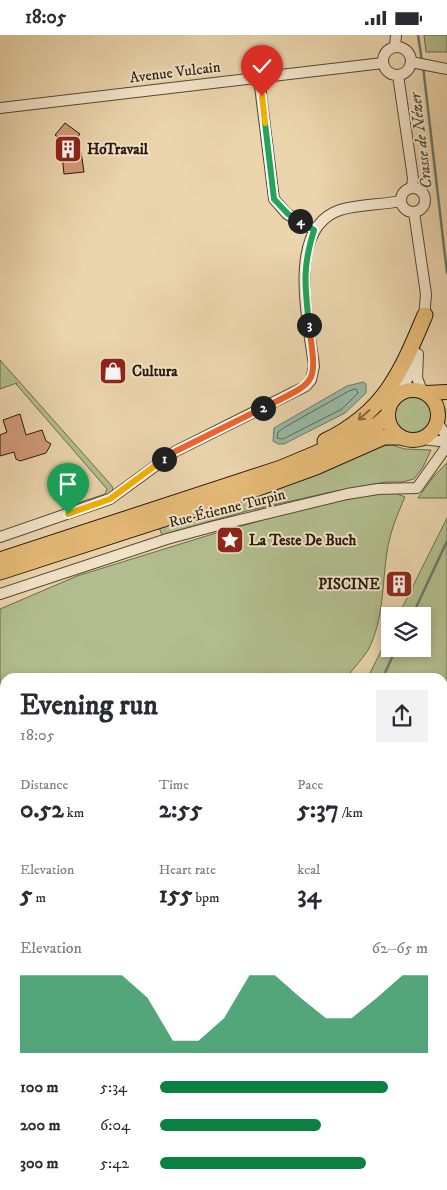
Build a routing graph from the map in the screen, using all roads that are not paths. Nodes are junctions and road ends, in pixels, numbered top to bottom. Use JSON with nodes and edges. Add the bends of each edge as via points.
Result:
{"nodes":[{"id":1,"x":396,"y":35,"type":"edge"},
{"id":2,"x":395,"y":47,"type":"junction"},
{"id":3,"x":383,"y":63,"type":"junction"},
{"id":4,"x":419,"y":64,"type":"junction"},
{"id":5,"x":447,"y":69,"type":"edge"},
{"id":6,"x":398,"y":75,"type":"junction"},
{"id":7,"x":259,"y":78,"type":"junction"},
{"id":8,"x":0,"y":108,"type":"edge"},
{"id":9,"x":412,"y":188,"type":"junction"},
{"id":10,"x":401,"y":201,"type":"junction"},
{"id":11,"x":414,"y":212,"type":"junction"},
{"id":12,"x":314,"y":230,"type":"junction"},
{"id":13,"x":425,"y":315,"type":"junction"},
{"id":14,"x":418,"y":348,"type":"junction"},
{"id":15,"x":424,"y":392,"type":"junction"},
{"id":16,"x":447,"y":392,"type":"edge"},
{"id":17,"x":398,"y":395,"type":"junction"},
{"id":18,"x":441,"y":415,"type":"edge"},
{"id":19,"x":387,"y":416,"type":"junction"},
{"id":20,"x":400,"y":437,"type":"junction"},
{"id":21,"x":447,"y":437,"type":"edge"},
{"id":22,"x":423,"y":439,"type":"junction"},
{"id":23,"x":447,"y":442,"type":"edge"},
{"id":24,"x":447,"y":446,"type":"edge"},
{"id":25,"x":153,"y":511,"type":"junction"},
{"id":26,"x":0,"y":537,"type":"edge"},
{"id":27,"x":0,"y":561,"type":"edge"},
{"id":28,"x":0,"y":572,"type":"edge"},
{"id":29,"x":0,"y":594,"type":"edge"}],
"edges":[{"from":1,"to":2,"type":"street"},
{"from":2,"to":3,"type":"street","via":[[384,54]]},
{"from":2,"to":4,"type":"street","via":[[404,49]]},
{"from":3,"to":6,"type":"street","via":[[390,73]]},
{"from":3,"to":7,"type":"street","name":"Avenue Vulcain"},
{"from":4,"to":5,"type":"street"},
{"from":4,"to":6,"type":"street"},
{"from":6,"to":9,"type":"street"},
{"from":7,"to":8,"type":"street","name":"Avenue Vulcain"},
{"from":7,"to":12,"type":"street","via":[[274,199],[288,214]]},
{"from":9,"to":10,"type":"street","via":[[402,194]]},
{"from":9,"to":11,"type":"street","via":[[423,193],[425,201],[421,209]]},
{"from":10,"to":11,"type":"street","via":[[404,208]]},
{"from":10,"to":12,"type":"street","via":[[341,209],[329,215]]},
{"from":11,"to":13,"type":"street","via":[[426,294]]},
{"from":12,"to":26,"type":"street","via":[[304,277],[314,366],[306,386],[176,451],[110,499]]},
{"from":13,"to":14,"type":"street"},
{"from":13,"to":25,"type":"highway","one_way":true,"via":[[394,383],[348,428],[278,463]]},
{"from":14,"to":15,"type":"street","via":[[417,378]]},
{"from":14,"to":17,"type":"street","via":[[406,383]]},
{"from":15,"to":16,"type":"main road"},
{"from":15,"to":17,"type":"main road","via":[[411,390]]},
{"from":15,"to":18,"type":"main road","via":[[436,404]]},
{"from":17,"to":19,"type":"main road","via":[[392,401]]},
{"from":18,"to":21,"type":"street"},
{"from":18,"to":22,"type":"main road","via":[[432,432]]},
{"from":19,"to":20,"type":"main road","via":[[388,425]]},
{"from":19,"to":25,"type":"highway","via":[[373,428],[312,456]]},
{"from":20,"to":22,"type":"main road","via":[[413,441]]},
{"from":20,"to":28,"type":"highway","via":[[384,437],[250,491]]},
{"from":22,"to":23,"type":"street"},
{"from":24,"to":29,"type":"street","name":"Rue Étienne Turpin","via":[[417,488],[347,494],[215,526]]},
{"from":25,"to":27,"type":"highway"}]}
